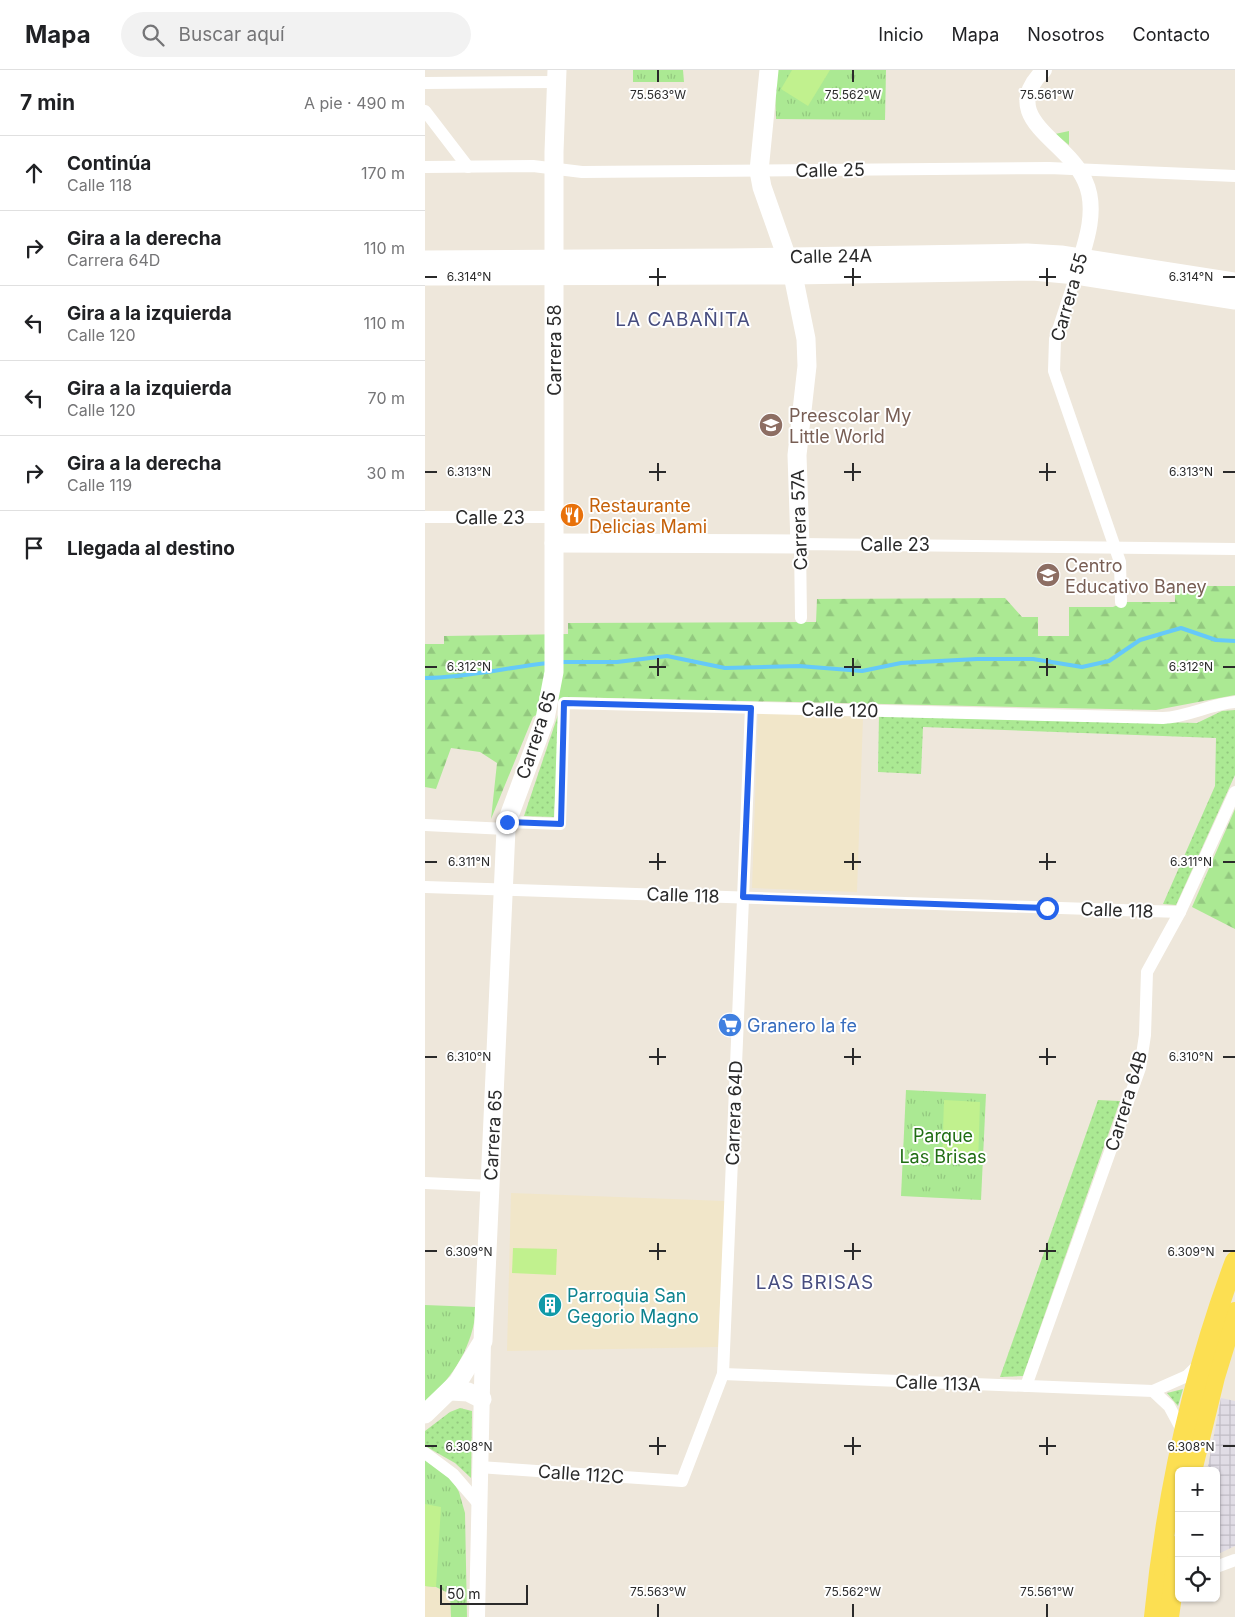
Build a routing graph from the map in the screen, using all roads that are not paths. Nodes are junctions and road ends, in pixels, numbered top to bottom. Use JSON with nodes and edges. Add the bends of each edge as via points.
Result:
{"nodes":[{"id":1,"x":769,"y":70,"type":"edge"},
{"id":2,"x":1045,"y":70,"type":"edge"},
{"id":3,"x":557,"y":76,"type":"edge"},
{"id":4,"x":425,"y":83,"type":"edge"},
{"id":5,"x":425,"y":111,"type":"edge"},
{"id":6,"x":425,"y":167,"type":"edge"},
{"id":7,"x":468,"y":167,"type":"junction"},
{"id":8,"x":1079,"y":168,"type":"junction"},
{"id":9,"x":554,"y":169,"type":"junction"},
{"id":10,"x":759,"y":171,"type":"junction"},
{"id":11,"x":1235,"y":176,"type":"edge"},
{"id":12,"x":788,"y":257,"type":"junction"},
{"id":13,"x":425,"y":260,"type":"edge"},
{"id":14,"x":1078,"y":266,"type":"junction"},
{"id":15,"x":554,"y":267,"type":"junction"},
{"id":16,"x":793,"y":275,"type":"junction"},
{"id":17,"x":425,"y":276,"type":"edge"},
{"id":18,"x":1235,"y":282,"type":"edge"},
{"id":19,"x":1235,"y":300,"type":"edge"},
{"id":20,"x":425,"y":517,"type":"edge"},
{"id":21,"x":554,"y":517,"type":"junction"},
{"id":22,"x":554,"y":543,"type":"junction"},
{"id":23,"x":800,"y":544,"type":"junction"},
{"id":24,"x":1114,"y":546,"type":"junction"},
{"id":25,"x":1235,"y":549,"type":"edge"},
{"id":26,"x":1121,"y":602,"type":"dead end"},
{"id":27,"x":801,"y":618,"type":"dead end"},
{"id":28,"x":554,"y":630,"type":"joint"},
{"id":29,"x":1235,"y":702,"type":"edge"},
{"id":30,"x":751,"y":708,"type":"junction"},
{"id":31,"x":1235,"y":792,"type":"edge"},
{"id":32,"x":425,"y":825,"type":"edge"},
{"id":33,"x":507,"y":825,"type":"junction"},
{"id":34,"x":425,"y":887,"type":"edge"},
{"id":35,"x":504,"y":888,"type":"junction"},
{"id":36,"x":743,"y":897,"type":"junction"},
{"id":37,"x":1180,"y":912,"type":"junction"},
{"id":38,"x":425,"y":1183,"type":"edge"},
{"id":39,"x":490,"y":1186,"type":"junction"},
{"id":40,"x":1235,"y":1261,"type":"edge"},
{"id":41,"x":1235,"y":1312,"type":"edge"},
{"id":42,"x":483,"y":1341,"type":"junction"},
{"id":43,"x":1202,"y":1362,"type":"junction"},
{"id":44,"x":723,"y":1374,"type":"junction"},
{"id":45,"x":1026,"y":1386,"type":"junction"},
{"id":46,"x":451,"y":1391,"type":"junction"},
{"id":47,"x":1153,"y":1391,"type":"junction"},
{"id":48,"x":482,"y":1399,"type":"junction"},
{"id":49,"x":425,"y":1414,"type":"edge"},
{"id":50,"x":1191,"y":1432,"type":"junction"},
{"id":51,"x":425,"y":1453,"type":"edge"},
{"id":52,"x":479,"y":1467,"type":"junction"},
{"id":53,"x":1192,"y":1467,"type":"edge"},
{"id":54,"x":682,"y":1481,"type":"joint"},
{"id":55,"x":478,"y":1504,"type":"junction"},
{"id":56,"x":1235,"y":1560,"type":"edge"},
{"id":57,"x":1220,"y":1566,"type":"edge"},
{"id":58,"x":1175,"y":1586,"type":"edge"},
{"id":59,"x":477,"y":1617,"type":"edge"},
{"id":60,"x":1154,"y":1617,"type":"edge"},
{"id":61,"x":1169,"y":1617,"type":"edge"}],
"edges":[{"from":1,"to":10,"type":"main road","name":"Carrera 57A"},
{"from":2,"to":8,"type":"street","name":"Carrera 55","via":[[1029,89],[1026,101],[1029,114]]},
{"from":3,"to":4,"type":"street"},
{"from":3,"to":9,"type":"main road","name":"Carrera 58"},
{"from":5,"to":7,"type":"street"},
{"from":6,"to":7,"type":"street","name":"Calle 25"},
{"from":7,"to":9,"type":"street","name":"Calle 25","via":[[533,166]]},
{"from":8,"to":10,"type":"street","name":"Calle 25"},
{"from":8,"to":11,"type":"street","name":"Calle 25"},
{"from":8,"to":14,"type":"street","name":"Carrera 55","via":[[1090,203],[1087,237]]},
{"from":9,"to":10,"type":"street","name":"Calle 25","via":[[582,172]]},
{"from":9,"to":15,"type":"main road","name":"Carrera 58"},
{"from":10,"to":12,"type":"main road","name":"Carrera 57A"},
{"from":12,"to":14,"type":"main road","name":"Calle 24A","via":[[1012,252]]},
{"from":12,"to":15,"type":"main road","name":"Calle 24A"},
{"from":12,"to":16,"type":"main road","name":"Carrera 57A"},
{"from":13,"to":15,"type":"main road","name":"Calle 24A"},
{"from":14,"to":16,"type":"main road","name":"Calle 24A","via":[[1016,271]]},
{"from":14,"to":18,"type":"main road","name":"Calle 24A"},
{"from":14,"to":19,"type":"main road","name":"Calle 24A"},
{"from":14,"to":24,"type":"street","name":"Carrera 55","via":[[1055,339],[1054,371]]},
{"from":15,"to":16,"type":"main road","name":"Calle 24A"},
{"from":15,"to":17,"type":"main road","name":"Calle 24A"},
{"from":15,"to":21,"type":"main road","name":"Carrera 58"},
{"from":16,"to":23,"type":"main road","name":"Carrera 57A","via":[[807,350],[797,455]]},
{"from":20,"to":21,"type":"street","name":"Calle 23"},
{"from":21,"to":22,"type":"main road","name":"Carrera 58"},
{"from":22,"to":23,"type":"main road","name":"Calle 23"},
{"from":22,"to":28,"type":"main road","name":"Carrera 58"},
{"from":23,"to":24,"type":"street","name":"Calle 23"},
{"from":23,"to":27,"type":"street","name":"Carrera 57A"},
{"from":24,"to":25,"type":"street","name":"Calle 23"},
{"from":24,"to":26,"type":"street","name":"Carrera 55","via":[[1120,562]]},
{"from":28,"to":33,"type":"main road","name":"Carrera 65","via":[[554,672],[545,719]]},
{"from":29,"to":30,"type":"street","name":"Calle 120","via":[[1163,718]]},
{"from":30,"to":33,"type":"street","name":"Calle 120","via":[[564,703],[561,824]]},
{"from":30,"to":36,"type":"street","name":"Carrera 64D"},
{"from":31,"to":37,"type":"street","name":"Carrera 64B"},
{"from":32,"to":33,"type":"street"},
{"from":33,"to":35,"type":"main road","name":"Carrera 65"},
{"from":34,"to":35,"type":"street","name":"Calle 118"},
{"from":35,"to":36,"type":"street","name":"Calle 118"},
{"from":35,"to":39,"type":"main road","name":"Carrera 65"},
{"from":36,"to":37,"type":"street","name":"Calle 118"},
{"from":36,"to":44,"type":"street","name":"Carrera 64D"},
{"from":37,"to":45,"type":"street","name":"Carrera 64B","via":[[1147,972],[1145,1036],[1140,1068]]},
{"from":38,"to":39,"type":"street"},
{"from":39,"to":42,"type":"main road","name":"Carrera 65"},
{"from":40,"to":43,"type":"main road"},
{"from":41,"to":50,"type":"main road"},
{"from":42,"to":46,"type":"main road"},
{"from":42,"to":48,"type":"street","name":"Carrera 65"},
{"from":43,"to":47,"type":"street","name":"Calle 113A","via":[[1187,1376]]},
{"from":43,"to":50,"type":"main road"},
{"from":44,"to":45,"type":"street","name":"Calle 113A"},
{"from":44,"to":54,"type":"street","name":"Carrera 64D"},
{"from":45,"to":47,"type":"street","name":"Calle 113A"},
{"from":46,"to":48,"type":"main road","via":[[468,1392]]},
{"from":46,"to":49,"type":"main road"},
{"from":47,"to":50,"type":"street"},
{"from":48,"to":52,"type":"street","name":"Carrera 65"},
{"from":50,"to":53,"type":"main road"},
{"from":50,"to":60,"type":"main road","via":[[1167,1508]]},
{"from":51,"to":55,"type":"street","via":[[453,1474]]},
{"from":52,"to":54,"type":"street","name":"Calle 112C"},
{"from":52,"to":55,"type":"street","name":"Carrera 65"},
{"from":55,"to":59,"type":"street","name":"Carrera 65"},
{"from":56,"to":57,"type":"street"},
{"from":58,"to":61,"type":"main road"}]}
